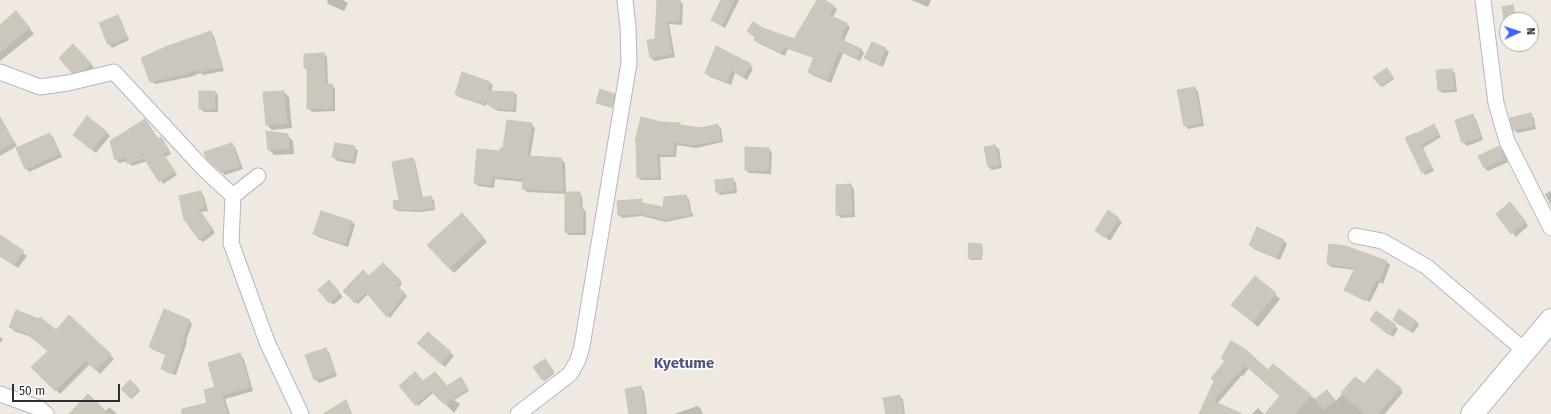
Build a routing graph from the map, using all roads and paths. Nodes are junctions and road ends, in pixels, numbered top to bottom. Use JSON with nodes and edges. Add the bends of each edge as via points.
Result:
{"nodes":[{"id":1,"x":625,"y":0,"type":"edge"},
{"id":2,"x":1483,"y":0,"type":"edge"},
{"id":3,"x":0,"y":72,"type":"edge"},
{"id":4,"x":258,"y":176,"type":"dead end"},
{"id":5,"x":233,"y":196,"type":"junction"},
{"id":6,"x":1551,"y":228,"type":"edge"},
{"id":7,"x":1356,"y":236,"type":"dead end"},
{"id":8,"x":1551,"y":320,"type":"edge"},
{"id":9,"x":1525,"y":351,"type":"junction"},
{"id":10,"x":0,"y":394,"type":"edge"},
{"id":11,"x":46,"y":414,"type":"edge"},
{"id":12,"x":301,"y":414,"type":"edge"},
{"id":13,"x":518,"y":414,"type":"edge"},
{"id":14,"x":1472,"y":414,"type":"edge"}],
"edges":[{"from":1,"to":13,"type":"street","via":[[629,63],[582,346],[570,374]]},
{"from":2,"to":6,"type":"street","via":[[1496,103],[1507,141]]},
{"from":3,"to":5,"type":"street","via":[[40,87],[114,72],[203,168]]},
{"from":4,"to":5,"type":"street"},
{"from":5,"to":12,"type":"street","via":[[231,243],[267,342]]},
{"from":7,"to":9,"type":"street","via":[[1382,241],[1427,267]]},
{"from":8,"to":9,"type":"main road"},
{"from":9,"to":14,"type":"main road"},
{"from":10,"to":11,"type":"street","via":[[39,408]]}]}
